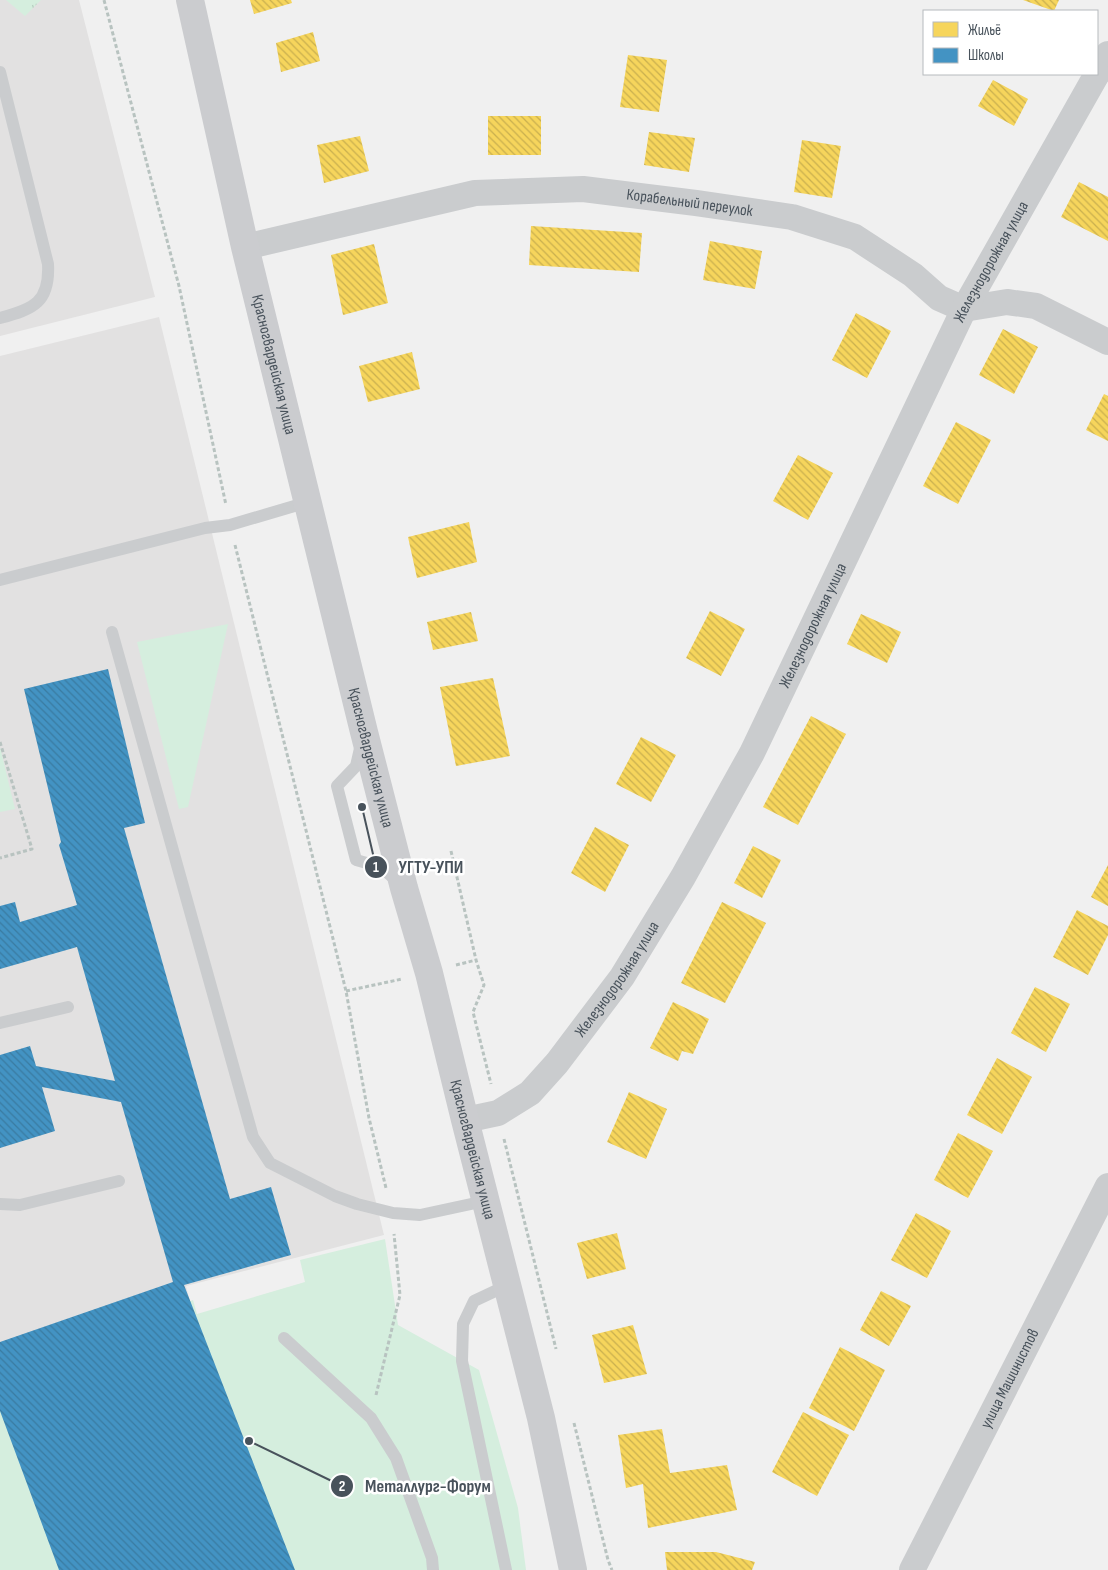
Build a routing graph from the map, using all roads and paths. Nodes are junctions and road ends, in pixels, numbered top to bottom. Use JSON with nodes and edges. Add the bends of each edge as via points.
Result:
{"nodes":[{"id":1,"x":104,"y":0,"type":"edge"},
{"id":2,"x":190,"y":0,"type":"edge"},
{"id":3,"x":1108,"y":54,"type":"edge"},
{"id":4,"x":0,"y":72,"type":"edge"},
{"id":5,"x":1098,"y":72,"type":"edge"},
{"id":6,"x":1096,"y":75,"type":"edge"},
{"id":7,"x":245,"y":247,"type":"junction"},
{"id":8,"x":964,"y":309,"type":"junction"},
{"id":9,"x":0,"y":318,"type":"edge"},
{"id":10,"x":1108,"y":342,"type":"edge"},
{"id":11,"x":308,"y":502,"type":"junction"},
{"id":12,"x":230,"y":525,"type":"junction"},
{"id":13,"x":0,"y":580,"type":"edge"},
{"id":14,"x":112,"y":632,"type":"dead end"},
{"id":15,"x":364,"y":732,"type":"junction"},
{"id":16,"x":0,"y":742,"type":"edge"},
{"id":17,"x":451,"y":851,"type":"dead end"},
{"id":18,"x":0,"y":858,"type":"edge"},
{"id":19,"x":404,"y":888,"type":"junction"},
{"id":20,"x":346,"y":991,"type":"dead end"},
{"id":21,"x":68,"y":1007,"type":"dead end"},
{"id":22,"x":0,"y":1023,"type":"edge"},
{"id":23,"x":498,"y":1113,"type":"junction"},
{"id":24,"x":465,"y":1120,"type":"junction"},
{"id":25,"x":119,"y":1181,"type":"dead end"},
{"id":26,"x":1108,"y":1186,"type":"edge"},
{"id":27,"x":485,"y":1201,"type":"junction"},
{"id":28,"x":0,"y":1204,"type":"edge"},
{"id":29,"x":508,"y":1285,"type":"junction"},
{"id":30,"x":284,"y":1338,"type":"dead end"},
{"id":31,"x":556,"y":1350,"type":"dead end"},
{"id":32,"x":573,"y":1417,"type":"dead end"},
{"id":33,"x":432,"y":1570,"type":"edge"},
{"id":34,"x":506,"y":1570,"type":"edge"},
{"id":35,"x":573,"y":1570,"type":"edge"},
{"id":36,"x":612,"y":1570,"type":"edge"},
{"id":37,"x":912,"y":1570,"type":"edge"}],
"edges":[{"from":1,"to":12,"type":"path","via":[[179,286]]},
{"from":2,"to":7,"type":"main road","name":"Красногвардейская улица"},
{"from":3,"to":5,"type":"street","name":"Железнодорожная улица"},
{"from":4,"to":9,"type":"lane","via":[[48,264],[49,280],[45,293],[34,305]]},
{"from":6,"to":8,"type":"street","name":"Железнодорожная улица"},
{"from":7,"to":8,"type":"street","name":"Корабельный переулок","via":[[475,192],[583,189],[792,217],[837,231],[855,237],[913,275],[939,298]]},
{"from":7,"to":11,"type":"main road","name":"Красногвардейская улица"},
{"from":8,"to":10,"type":"street","via":[[1007,302],[1036,306]]},
{"from":8,"to":23,"type":"street","name":"Железнодорожная улица","via":[[752,753],[683,877],[622,977],[557,1063],[530,1093]]},
{"from":11,"to":12,"type":"lane"},
{"from":11,"to":15,"type":"main road","name":"Красногвардейская улица"},
{"from":12,"to":13,"type":"lane","via":[[205,528]]},
{"from":12,"to":20,"type":"path"},
{"from":14,"to":27,"type":"lane","via":[[253,1136],[270,1163],[335,1196],[392,1213],[420,1215]]},
{"from":15,"to":19,"type":"main road","name":"Красногвардейская улица"},
{"from":15,"to":19,"type":"lane","via":[[356,766],[337,786],[346,826],[356,860],[381,867]]},
{"from":16,"to":18,"type":"path","via":[[32,849]]},
{"from":17,"to":23,"type":"path","via":[[484,985],[473,1012]]},
{"from":19,"to":24,"type":"main road","name":"Красногвардейская улица","via":[[429,972]]},
{"from":21,"to":22,"type":"lane"},
{"from":23,"to":24,"type":"street","name":"Железнодорожная улица"},
{"from":23,"to":31,"type":"path"},
{"from":24,"to":27,"type":"main road","name":"Красногвардейская улица"},
{"from":25,"to":28,"type":"lane","via":[[20,1205]]},
{"from":26,"to":37,"type":"street","name":"улица Машинистов"},
{"from":27,"to":29,"type":"main road","name":"Красногвардейская улица"},
{"from":29,"to":34,"type":"lane","via":[[474,1301],[463,1324],[462,1361]]},
{"from":29,"to":35,"type":"main road","name":"Красногвардейская улица","via":[[541,1418]]},
{"from":30,"to":33,"type":"lane","via":[[371,1418],[396,1458],[432,1558]]},
{"from":32,"to":36,"type":"path"}]}
